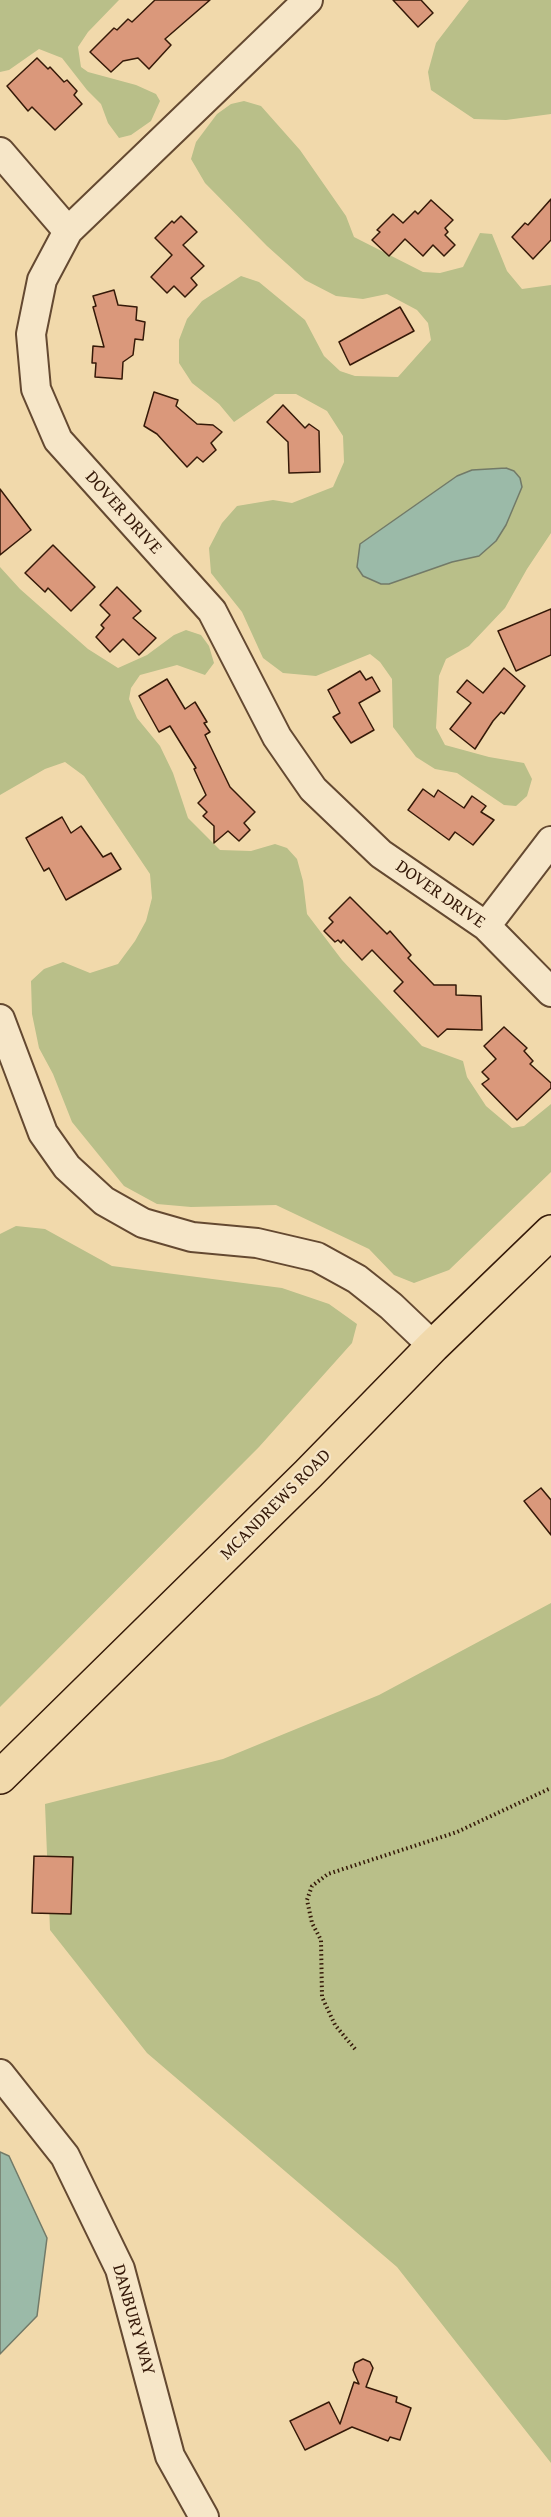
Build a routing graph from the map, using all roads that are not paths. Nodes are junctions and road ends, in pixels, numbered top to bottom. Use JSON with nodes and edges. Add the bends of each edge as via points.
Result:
{"nodes":[{"id":1,"x":308,"y":0,"type":"edge"},
{"id":2,"x":0,"y":152,"type":"edge"},
{"id":3,"x":68,"y":231,"type":"junction"},
{"id":4,"x":551,"y":841,"type":"edge"},
{"id":5,"x":486,"y":926,"type":"junction"},
{"id":6,"x":551,"y":992,"type":"edge"},
{"id":7,"x":0,"y":1019,"type":"edge"},
{"id":8,"x":551,"y":1232,"type":"edge"},
{"id":9,"x":433,"y":1346,"type":"junction"},
{"id":10,"x":0,"y":1777,"type":"edge"},
{"id":11,"x":0,"y":2074,"type":"edge"},
{"id":12,"x":204,"y":2517,"type":"edge"}],
"edges":[{"from":1,"to":3,"type":"street","name":"DOVER DRIVE"},
{"from":2,"to":3,"type":"street"},
{"from":3,"to":5,"type":"street","name":"DOVER DRIVE","via":[[42,280],[31,334],[36,389],[58,440],[212,611],[277,737],[313,789],[381,854]]},
{"from":4,"to":5,"type":"street"},
{"from":5,"to":6,"type":"street","name":"DOVER DRIVE"},
{"from":7,"to":9,"type":"street","via":[[43,1133],[68,1167],[104,1201],[143,1223],[192,1237],[257,1243],[317,1257],[357,1279]]},
{"from":8,"to":9,"type":"main road","name":"MCANDREWS ROAD"},
{"from":9,"to":10,"type":"main road","name":"MCANDREWS ROAD"},
{"from":11,"to":12,"type":"street","name":"DANBURY WAY","via":[[65,2156],[120,2270],[170,2456]]}]}
